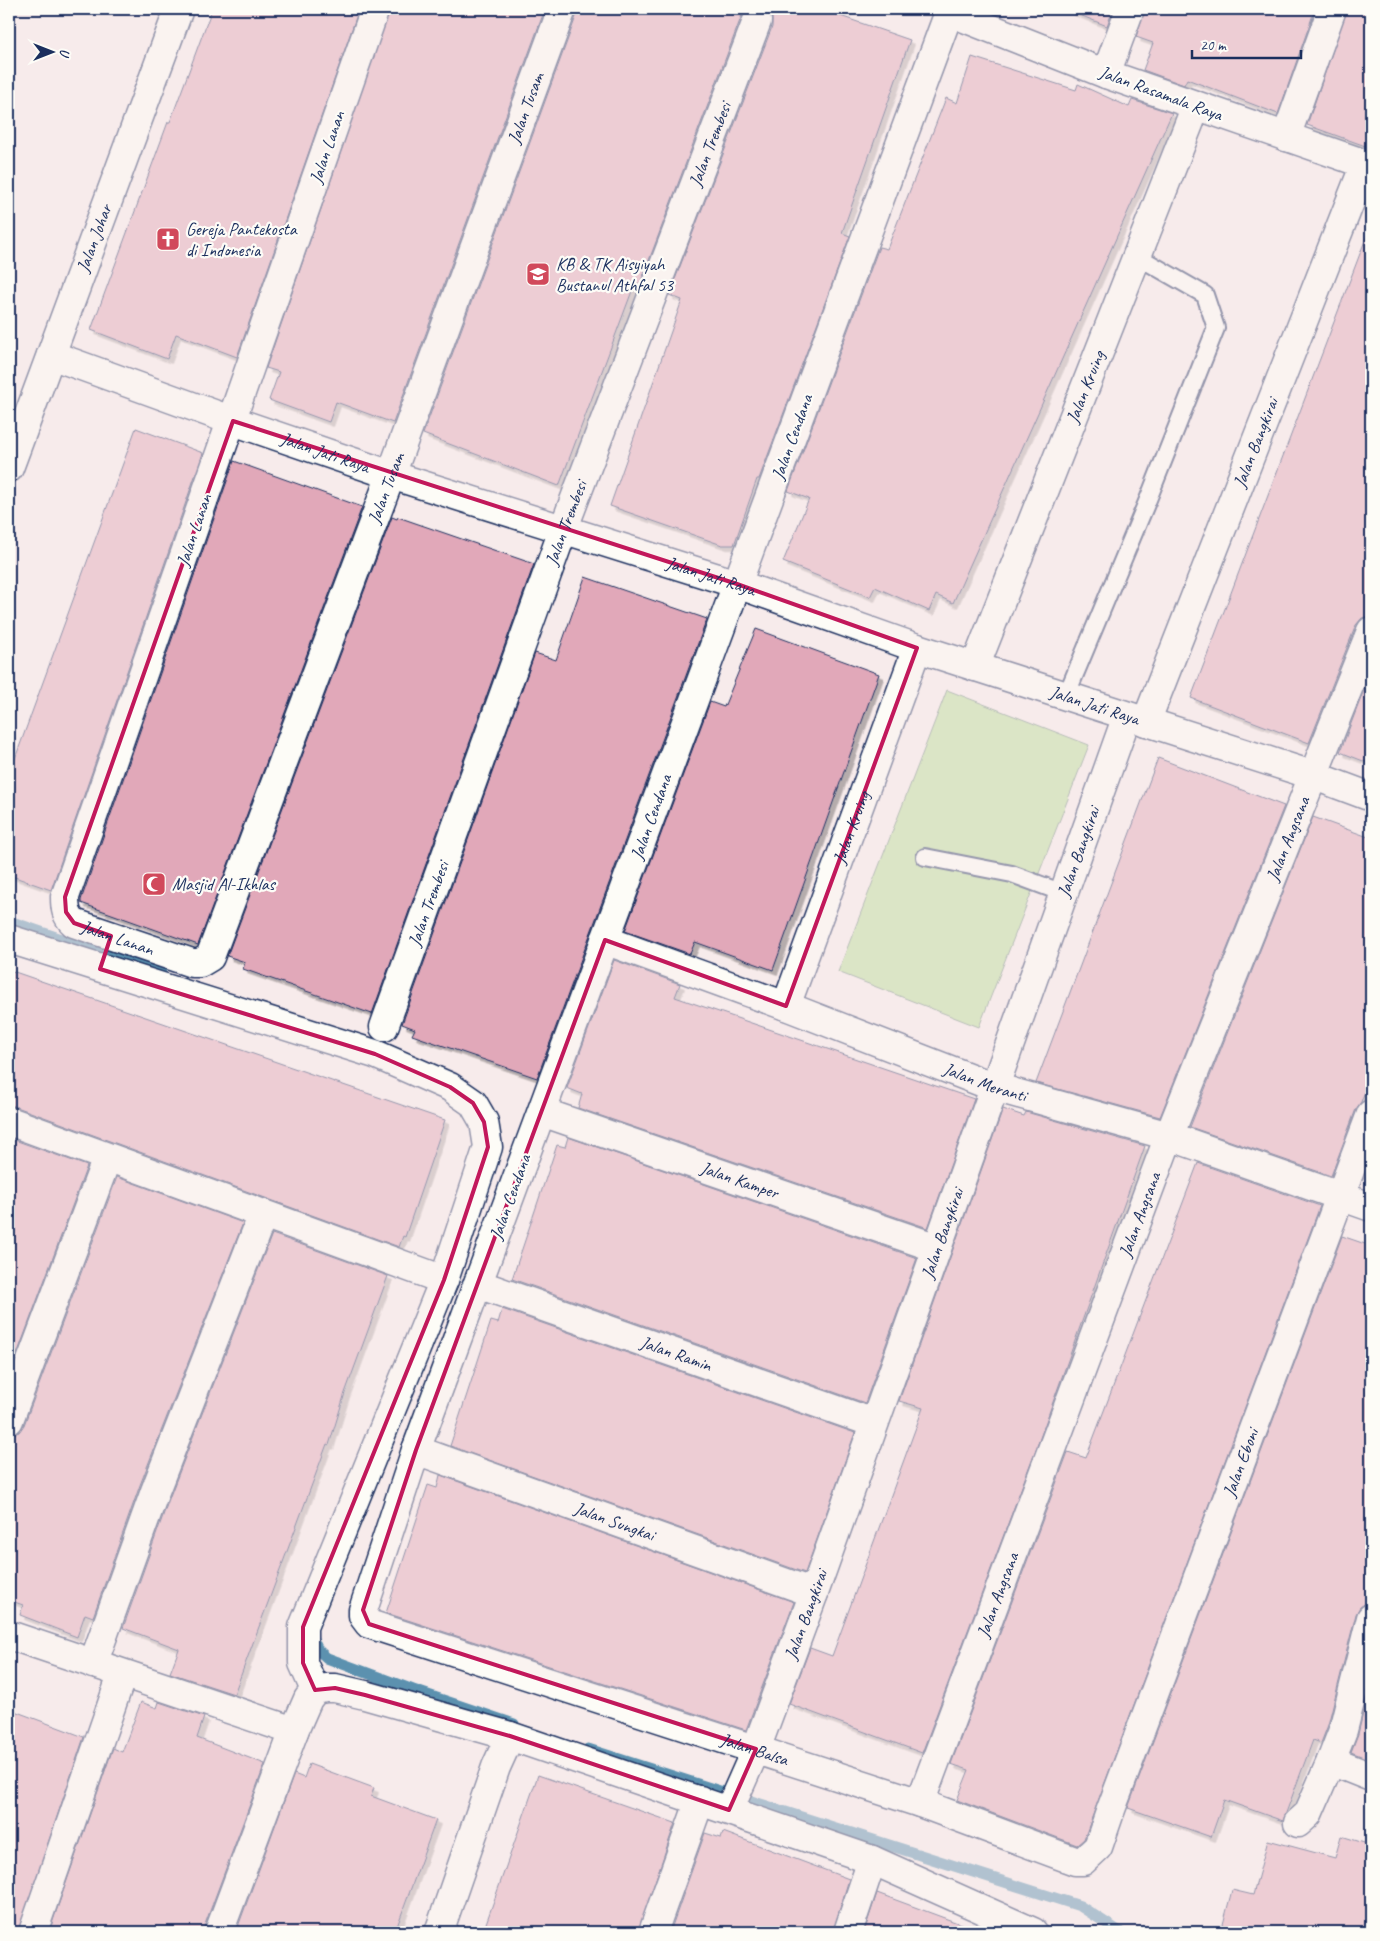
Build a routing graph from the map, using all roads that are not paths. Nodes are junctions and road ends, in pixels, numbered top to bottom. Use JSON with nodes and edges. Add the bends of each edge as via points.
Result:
{"nodes":[{"id":1,"x":179,"y":9,"type":"edge"},
{"id":2,"x":375,"y":9,"type":"edge"},
{"id":3,"x":562,"y":9,"type":"edge"},
{"id":4,"x":1130,"y":9,"type":"edge"},
{"id":5,"x":1332,"y":9,"type":"edge"},
{"id":6,"x":952,"y":14,"type":"joint"},
{"id":7,"x":757,"y":21,"type":"dead end"},
{"id":8,"x":1106,"y":74,"type":"junction"},
{"id":9,"x":1196,"y":106,"type":"junction"},
{"id":10,"x":1286,"y":137,"type":"junction"},
{"id":11,"x":1368,"y":165,"type":"edge"},
{"id":12,"x":1136,"y":256,"type":"junction"},
{"id":13,"x":51,"y":355,"type":"junction"},
{"id":14,"x":233,"y":421,"type":"junction"},
{"id":15,"x":9,"y":468,"type":"edge"},
{"id":16,"x":392,"y":474,"type":"junction"},
{"id":17,"x":564,"y":530,"type":"junction"},
{"id":18,"x":737,"y":584,"type":"junction"},
{"id":19,"x":1371,"y":631,"type":"edge"},
{"id":20,"x":917,"y":648,"type":"junction"},
{"id":21,"x":975,"y":667,"type":"junction"},
{"id":22,"x":1066,"y":696,"type":"junction"},
{"id":23,"x":1136,"y":719,"type":"junction"},
{"id":24,"x":1312,"y":775,"type":"junction"},
{"id":25,"x":1371,"y":797,"type":"edge"},
{"id":26,"x":925,"y":857,"type":"dead end"},
{"id":27,"x":1063,"y":892,"type":"junction"},
{"id":28,"x":9,"y":939,"type":"edge"},
{"id":29,"x":606,"y":940,"type":"junction"},
{"id":30,"x":106,"y":952,"type":"junction"},
{"id":31,"x":200,"y":963,"type":"joint"},
{"id":32,"x":786,"y":1006,"type":"junction"},
{"id":33,"x":384,"y":1027,"type":"dead end"},
{"id":34,"x":994,"y":1086,"type":"junction"},
{"id":35,"x":542,"y":1112,"type":"junction"},
{"id":36,"x":1371,"y":1114,"type":"edge"},
{"id":37,"x":9,"y":1121,"type":"edge"},
{"id":38,"x":1169,"y":1136,"type":"junction"},
{"id":39,"x":107,"y":1158,"type":"junction"},
{"id":40,"x":1339,"y":1196,"type":"junction"},
{"id":41,"x":1371,"y":1207,"type":"edge"},
{"id":42,"x":263,"y":1214,"type":"junction"},
{"id":43,"x":937,"y":1248,"type":"junction"},
{"id":44,"x":444,"y":1280,"type":"junction"},
{"id":45,"x":478,"y":1284,"type":"junction"},
{"id":46,"x":9,"y":1420,"type":"edge"},
{"id":47,"x":874,"y":1423,"type":"junction"},
{"id":48,"x":416,"y":1450,"type":"junction"},
{"id":49,"x":814,"y":1593,"type":"junction"},
{"id":50,"x":1371,"y":1618,"type":"edge"},
{"id":51,"x":369,"y":1624,"type":"joint"},
{"id":52,"x":9,"y":1635,"type":"edge"},
{"id":53,"x":93,"y":1664,"type":"junction"},
{"id":54,"x":122,"y":1675,"type":"junction"},
{"id":55,"x":315,"y":1690,"type":"junction"},
{"id":56,"x":294,"y":1731,"type":"junction"},
{"id":57,"x":510,"y":1736,"type":"junction"},
{"id":58,"x":753,"y":1755,"type":"junction"},
{"id":59,"x":1331,"y":1761,"type":"junction"},
{"id":60,"x":1371,"y":1776,"type":"edge"},
{"id":61,"x":700,"y":1800,"type":"junction"},
{"id":62,"x":920,"y":1803,"type":"junction"},
{"id":63,"x":731,"y":1805,"type":"junction"},
{"id":64,"x":1110,"y":1812,"type":"joint"},
{"id":65,"x":1298,"y":1822,"type":"dead end"},
{"id":66,"x":872,"y":1860,"type":"junction"},
{"id":67,"x":34,"y":1932,"type":"edge"},
{"id":68,"x":220,"y":1932,"type":"edge"},
{"id":69,"x":439,"y":1932,"type":"edge"},
{"id":70,"x":653,"y":1932,"type":"edge"},
{"id":71,"x":848,"y":1932,"type":"edge"},
{"id":72,"x":1033,"y":1932,"type":"edge"}],
"edges":[{"from":1,"to":13,"type":"street","name":"Jalan Johar"},
{"from":2,"to":14,"type":"street","name":"Jalan Lanan"},
{"from":3,"to":16,"type":"street","name":"Jalan Tusam"},
{"from":4,"to":8,"type":"street"},
{"from":5,"to":10,"type":"street"},
{"from":6,"to":8,"type":"street","name":"Jalan Rasamala Raya"},
{"from":6,"to":18,"type":"street","name":"Jalan Cendana","via":[[948,15]]},
{"from":7,"to":17,"type":"street","name":"Jalan Trembesi"},
{"from":8,"to":9,"type":"street","name":"Jalan Rasamala Raya"},
{"from":9,"to":10,"type":"street","name":"Jalan Rasamala Raya"},
{"from":9,"to":12,"type":"street","name":"Jalan Kruing"},
{"from":10,"to":11,"type":"street","name":"Jalan Rasamala Raya"},
{"from":11,"to":23,"type":"street","name":"Jalan Bangkirai"},
{"from":12,"to":21,"type":"street","name":"Jalan Kruing"},
{"from":12,"to":22,"type":"lane","via":[[1205,295],[1216,328]]},
{"from":13,"to":14,"type":"street","name":"Jalan Jati Raya"},
{"from":13,"to":15,"type":"street","name":"Jalan Johar"},
{"from":14,"to":16,"type":"street","name":"Jalan Jati Raya"},
{"from":14,"to":30,"type":"street","name":"Jalan Lanan","via":[[65,897],[69,919]]},
{"from":16,"to":17,"type":"street","name":"Jalan Jati Raya"},
{"from":16,"to":31,"type":"street","name":"Jalan Tusam","via":[[210,957]]},
{"from":17,"to":18,"type":"street","name":"Jalan Jati Raya"},
{"from":17,"to":33,"type":"street","name":"Jalan Trembesi"},
{"from":18,"to":20,"type":"street","name":"Jalan Jati Raya"},
{"from":18,"to":29,"type":"street","name":"Jalan Cendana"},
{"from":19,"to":24,"type":"street","name":"Jalan Angsana"},
{"from":20,"to":21,"type":"street","name":"Jalan Jati Raya"},
{"from":20,"to":32,"type":"street","name":"Jalan Kruing"},
{"from":21,"to":22,"type":"street","name":"Jalan Jati Raya"},
{"from":22,"to":23,"type":"street","name":"Jalan Jati Raya"},
{"from":23,"to":24,"type":"street","name":"Jalan Jati Raya"},
{"from":23,"to":27,"type":"street","name":"Jalan Bangkirai"},
{"from":24,"to":25,"type":"street","name":"Jalan Jati Raya"},
{"from":24,"to":38,"type":"street","name":"Jalan Angsana"},
{"from":26,"to":27,"type":"lane","via":[[1012,874]]},
{"from":27,"to":34,"type":"street","name":"Jalan Bangkirai"},
{"from":28,"to":30,"type":"street"},
{"from":29,"to":32,"type":"street","name":"Jalan Meranti"},
{"from":29,"to":35,"type":"street","name":"Jalan Cendana"},
{"from":30,"to":31,"type":"street","name":"Jalan Lanan"},
{"from":30,"to":44,"type":"street","via":[[375,1054],[450,1087],[473,1103],[484,1122],[488,1147]]},
{"from":32,"to":34,"type":"street","name":"Jalan Meranti"},
{"from":34,"to":38,"type":"street","name":"Jalan Meranti"},
{"from":34,"to":43,"type":"street","name":"Jalan Bangkirai"},
{"from":35,"to":43,"type":"street","name":"Jalan Kamper"},
{"from":35,"to":45,"type":"street","name":"Jalan Cendana"},
{"from":36,"to":40,"type":"street","name":"Jalan Eboni"},
{"from":37,"to":39,"type":"street"},
{"from":38,"to":40,"type":"street","name":"Jalan Meranti"},
{"from":38,"to":62,"type":"street","name":"Jalan Angsana"},
{"from":39,"to":42,"type":"street"},
{"from":39,"to":46,"type":"street"},
{"from":40,"to":41,"type":"street","name":"Jalan Meranti"},
{"from":40,"to":64,"type":"street","name":"Jalan Eboni"},
{"from":42,"to":44,"type":"street"},
{"from":42,"to":53,"type":"street","via":[[155,1491]]},
{"from":43,"to":47,"type":"street","name":"Jalan Bangkirai"},
{"from":44,"to":55,"type":"street","via":[[303,1627],[303,1663]]},
{"from":45,"to":47,"type":"street","name":"Jalan Ramin"},
{"from":45,"to":48,"type":"street","name":"Jalan Cendana"},
{"from":47,"to":49,"type":"street","name":"Jalan Bangkirai"},
{"from":48,"to":49,"type":"street","name":"Jalan Sungkai"},
{"from":48,"to":51,"type":"street","name":"Jalan Cendana","via":[[363,1610]]},
{"from":49,"to":58,"type":"street","name":"Jalan Bangkirai"},
{"from":50,"to":59,"type":"street","via":[[1343,1730]]},
{"from":51,"to":58,"type":"street","name":"Jalan Balsa"},
{"from":52,"to":53,"type":"street"},
{"from":53,"to":54,"type":"street"},
{"from":54,"to":56,"type":"street"},
{"from":54,"to":67,"type":"street"},
{"from":55,"to":56,"type":"street","via":[[308,1698]]},
{"from":55,"to":57,"type":"street","via":[[335,1688],[365,1695]]},
{"from":56,"to":68,"type":"street"},
{"from":57,"to":61,"type":"street"},
{"from":57,"to":69,"type":"street","via":[[496,1767]]},
{"from":58,"to":62,"type":"street","name":"Jalan Balsa"},
{"from":58,"to":63,"type":"street","name":"Jalan Bangkirai"},
{"from":59,"to":60,"type":"street"},
{"from":59,"to":65,"type":"street","via":[[1308,1814]]},
{"from":61,"to":63,"type":"street"},
{"from":61,"to":70,"type":"street"},
{"from":62,"to":64,"type":"street","name":"Jalan Balsa","via":[[1075,1862],[1083,1862],[1098,1847]]},
{"from":63,"to":66,"type":"street"},
{"from":66,"to":71,"type":"street"},
{"from":66,"to":72,"type":"street"}]}
